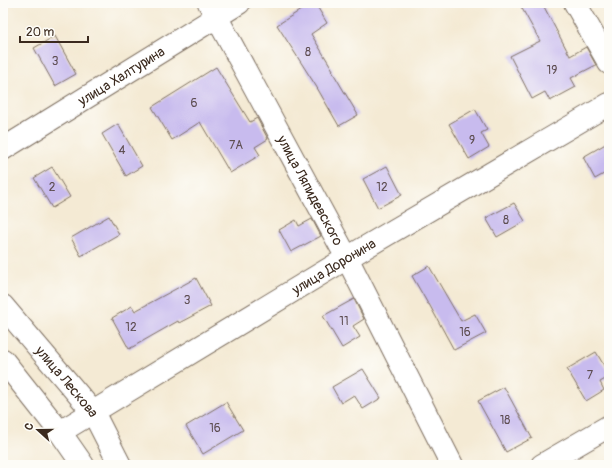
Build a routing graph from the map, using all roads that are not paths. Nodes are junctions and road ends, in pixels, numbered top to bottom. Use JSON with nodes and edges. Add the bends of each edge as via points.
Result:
{"nodes":[{"id":1,"x":239,"y":3,"type":"edge"},
{"id":2,"x":574,"y":3,"type":"edge"},
{"id":3,"x":213,"y":10,"type":"edge"},
{"id":4,"x":609,"y":63,"type":"edge"},
{"id":5,"x":609,"y":104,"type":"edge"},
{"id":6,"x":3,"y":149,"type":"edge"},
{"id":7,"x":347,"y":258,"type":"junction"},
{"id":8,"x":3,"y":306,"type":"edge"},
{"id":9,"x":3,"y":360,"type":"edge"},
{"id":10,"x":93,"y":412,"type":"junction"},
{"id":11,"x":609,"y":426,"type":"edge"},
{"id":12,"x":60,"y":432,"type":"junction"},
{"id":13,"x":83,"y":465,"type":"edge"},
{"id":14,"x":120,"y":465,"type":"edge"},
{"id":15,"x":452,"y":465,"type":"edge"},
{"id":16,"x":542,"y":465,"type":"edge"}],
"edges":[{"from":1,"to":3,"type":"street","name":"улица Халтурина"},
{"from":2,"to":4,"type":"street"},
{"from":3,"to":6,"type":"street","name":"улица Халтурина"},
{"from":3,"to":7,"type":"street","name":"улица Ляпидевского"},
{"from":5,"to":7,"type":"street","name":"улица Доронина"},
{"from":7,"to":10,"type":"street","name":"улица Доронина"},
{"from":7,"to":15,"type":"street","name":"улица Ляпидевского"},
{"from":8,"to":10,"type":"street","name":"улица Лескова"},
{"from":9,"to":12,"type":"street"},
{"from":10,"to":12,"type":"street","name":"улица Доронина"},
{"from":10,"to":14,"type":"street","name":"улица Лескова"},
{"from":11,"to":16,"type":"street"},
{"from":12,"to":13,"type":"street"}]}
